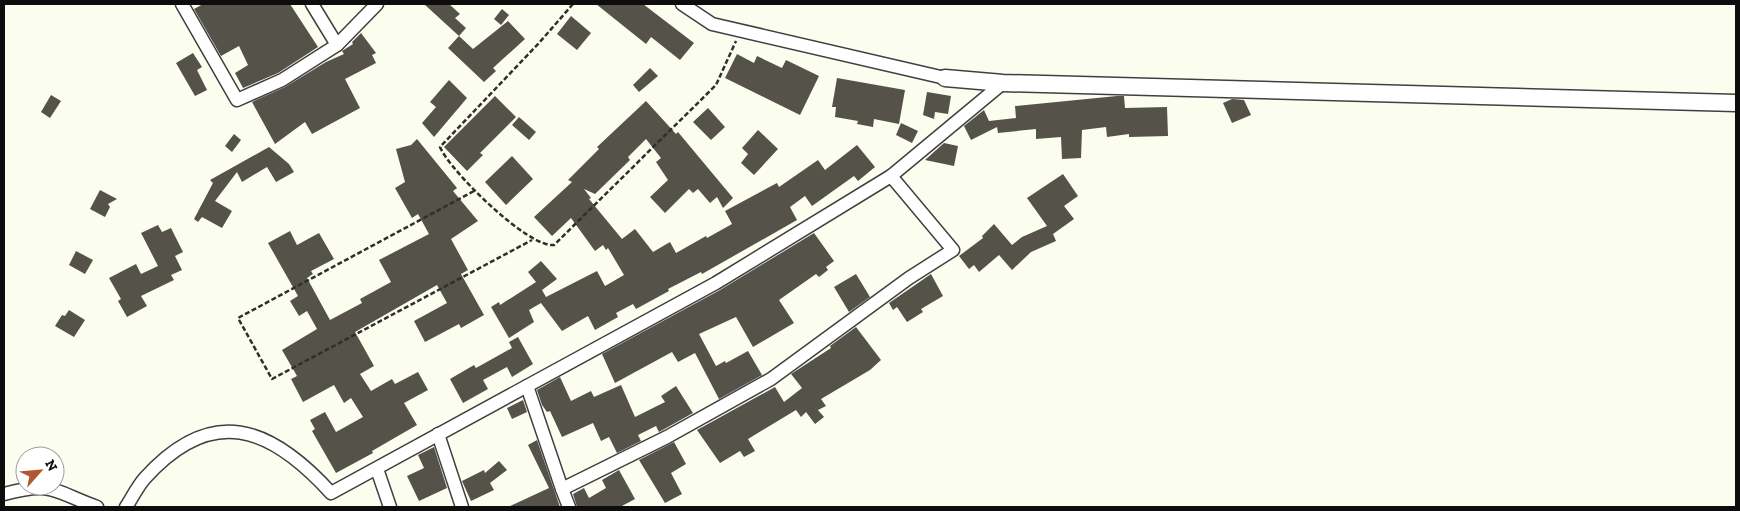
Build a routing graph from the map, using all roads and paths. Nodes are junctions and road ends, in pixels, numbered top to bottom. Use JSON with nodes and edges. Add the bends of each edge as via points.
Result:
{"nodes":[{"id":1,"x":182,"y":4,"type":"edge"},
{"id":2,"x":312,"y":4,"type":"edge"},
{"id":3,"x":377,"y":4,"type":"edge"},
{"id":4,"x":573,"y":4,"type":"edge"},
{"id":5,"x":682,"y":4,"type":"edge"},
{"id":6,"x":740,"y":30,"type":"junction"},
{"id":7,"x":337,"y":45,"type":"junction"},
{"id":8,"x":945,"y":78,"type":"joint"},
{"id":9,"x":1003,"y":84,"type":"junction"},
{"id":10,"x":1736,"y":103,"type":"edge"},
{"id":11,"x":891,"y":176,"type":"junction"},
{"id":12,"x":474,"y":191,"type":"junction"},
{"id":13,"x":532,"y":240,"type":"junction"},
{"id":14,"x":527,"y":386,"type":"junction"},
{"id":15,"x":438,"y":434,"type":"junction"},
{"id":16,"x":377,"y":468,"type":"junction"},
{"id":17,"x":562,"y":489,"type":"junction"},
{"id":18,"x":4,"y":494,"type":"edge"},
{"id":19,"x":96,"y":507,"type":"edge"},
{"id":20,"x":126,"y":507,"type":"edge"},
{"id":21,"x":390,"y":507,"type":"edge"},
{"id":22,"x":462,"y":507,"type":"edge"},
{"id":23,"x":569,"y":507,"type":"edge"}],
"edges":[{"from":1,"to":7,"type":"street","via":[[236,100],[282,80]]},
{"from":2,"to":7,"type":"street"},
{"from":3,"to":7,"type":"street"},
{"from":4,"to":12,"type":"path","via":[[440,147],[444,157]]},
{"from":5,"to":6,"type":"street","via":[[712,24]]},
{"from":6,"to":8,"type":"street"},
{"from":6,"to":13,"type":"path","via":[[716,85],[554,245],[545,246]]},
{"from":8,"to":9,"type":"street"},
{"from":9,"to":10,"type":"street"},
{"from":9,"to":11,"type":"street"},
{"from":11,"to":14,"type":"street","via":[[716,283]]},
{"from":11,"to":17,"type":"street","via":[[953,250],[909,278],[771,380]]},
{"from":12,"to":13,"type":"path"},
{"from":12,"to":13,"type":"path","via":[[238,318],[272,380]]},
{"from":14,"to":15,"type":"street"},
{"from":14,"to":17,"type":"street"},
{"from":15,"to":16,"type":"street"},
{"from":15,"to":22,"type":"street"},
{"from":16,"to":20,"type":"street","via":[[330,493],[293,457],[258,435],[229,430],[198,436],[165,459],[143,480]]},
{"from":16,"to":21,"type":"street"},
{"from":17,"to":23,"type":"street"},
{"from":18,"to":19,"type":"street","via":[[32,487],[54,488]]}]}
